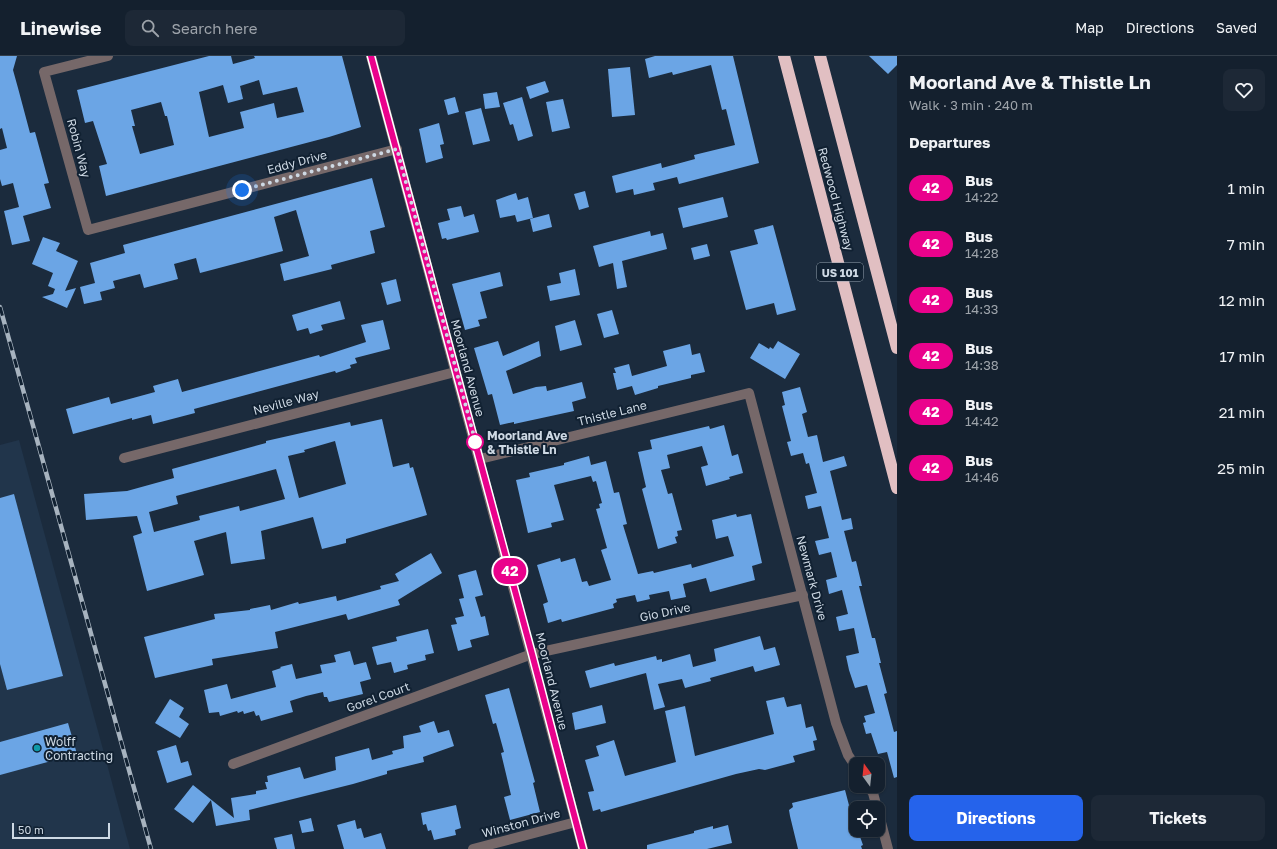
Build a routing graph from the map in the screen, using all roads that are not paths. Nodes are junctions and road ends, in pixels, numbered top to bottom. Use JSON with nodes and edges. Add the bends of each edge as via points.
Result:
{"nodes":[{"id":1,"x":108,"y":56,"type":"edge"},
{"id":2,"x":371,"y":56,"type":"edge"},
{"id":3,"x":784,"y":56,"type":"edge"},
{"id":4,"x":820,"y":56,"type":"edge"},
{"id":5,"x":397,"y":149,"type":"junction"},
{"id":6,"x":88,"y":230,"type":"joint"},
{"id":7,"x":897,"y":348,"type":"edge"},
{"id":8,"x":455,"y":372,"type":"junction"},
{"id":9,"x":749,"y":393,"type":"joint"},
{"id":10,"x":124,"y":458,"type":"dead end"},
{"id":11,"x":480,"y":459,"type":"junction"},
{"id":12,"x":897,"y":488,"type":"edge"},
{"id":13,"x":803,"y":595,"type":"junction"},
{"id":14,"x":532,"y":654,"type":"junction"},
{"id":15,"x":849,"y":757,"type":"edge"},
{"id":16,"x":233,"y":764,"type":"dead end"},
{"id":17,"x":576,"y":822,"type":"junction"},
{"id":18,"x":885,"y":837,"type":"edge"},
{"id":19,"x":473,"y":849,"type":"edge"},
{"id":20,"x":583,"y":849,"type":"edge"},
{"id":21,"x":888,"y":849,"type":"edge"}],
"edges":[{"from":1,"to":6,"type":"street","name":"Robin Way","via":[[44,72]]},
{"from":2,"to":5,"type":"street","name":"Moorland Avenue"},
{"from":3,"to":12,"type":"highway","name":"Redwood Highway","number":"US 101"},
{"from":4,"to":7,"type":"highway","name":"Redwood Highway","number":"US 101"},
{"from":5,"to":6,"type":"street","name":"Eddy Drive"},
{"from":5,"to":8,"type":"street","name":"Moorland Avenue"},
{"from":8,"to":10,"type":"street","name":"Neville Way"},
{"from":8,"to":11,"type":"street","name":"Moorland Avenue"},
{"from":9,"to":11,"type":"street","name":"Thistle Lane"},
{"from":9,"to":13,"type":"street","name":"Newmark Drive"},
{"from":11,"to":14,"type":"street","name":"Moorland Avenue"},
{"from":13,"to":14,"type":"street","name":"Gio Drive"},
{"from":13,"to":15,"type":"street","name":"Newmark Drive","via":[[836,723]]},
{"from":14,"to":16,"type":"street","name":"Gorel Court"},
{"from":14,"to":17,"type":"street","name":"Moorland Avenue"},
{"from":17,"to":19,"type":"street","name":"Winston Drive"},
{"from":17,"to":20,"type":"street","name":"Moorland Avenue"},
{"from":18,"to":21,"type":"street"}]}
